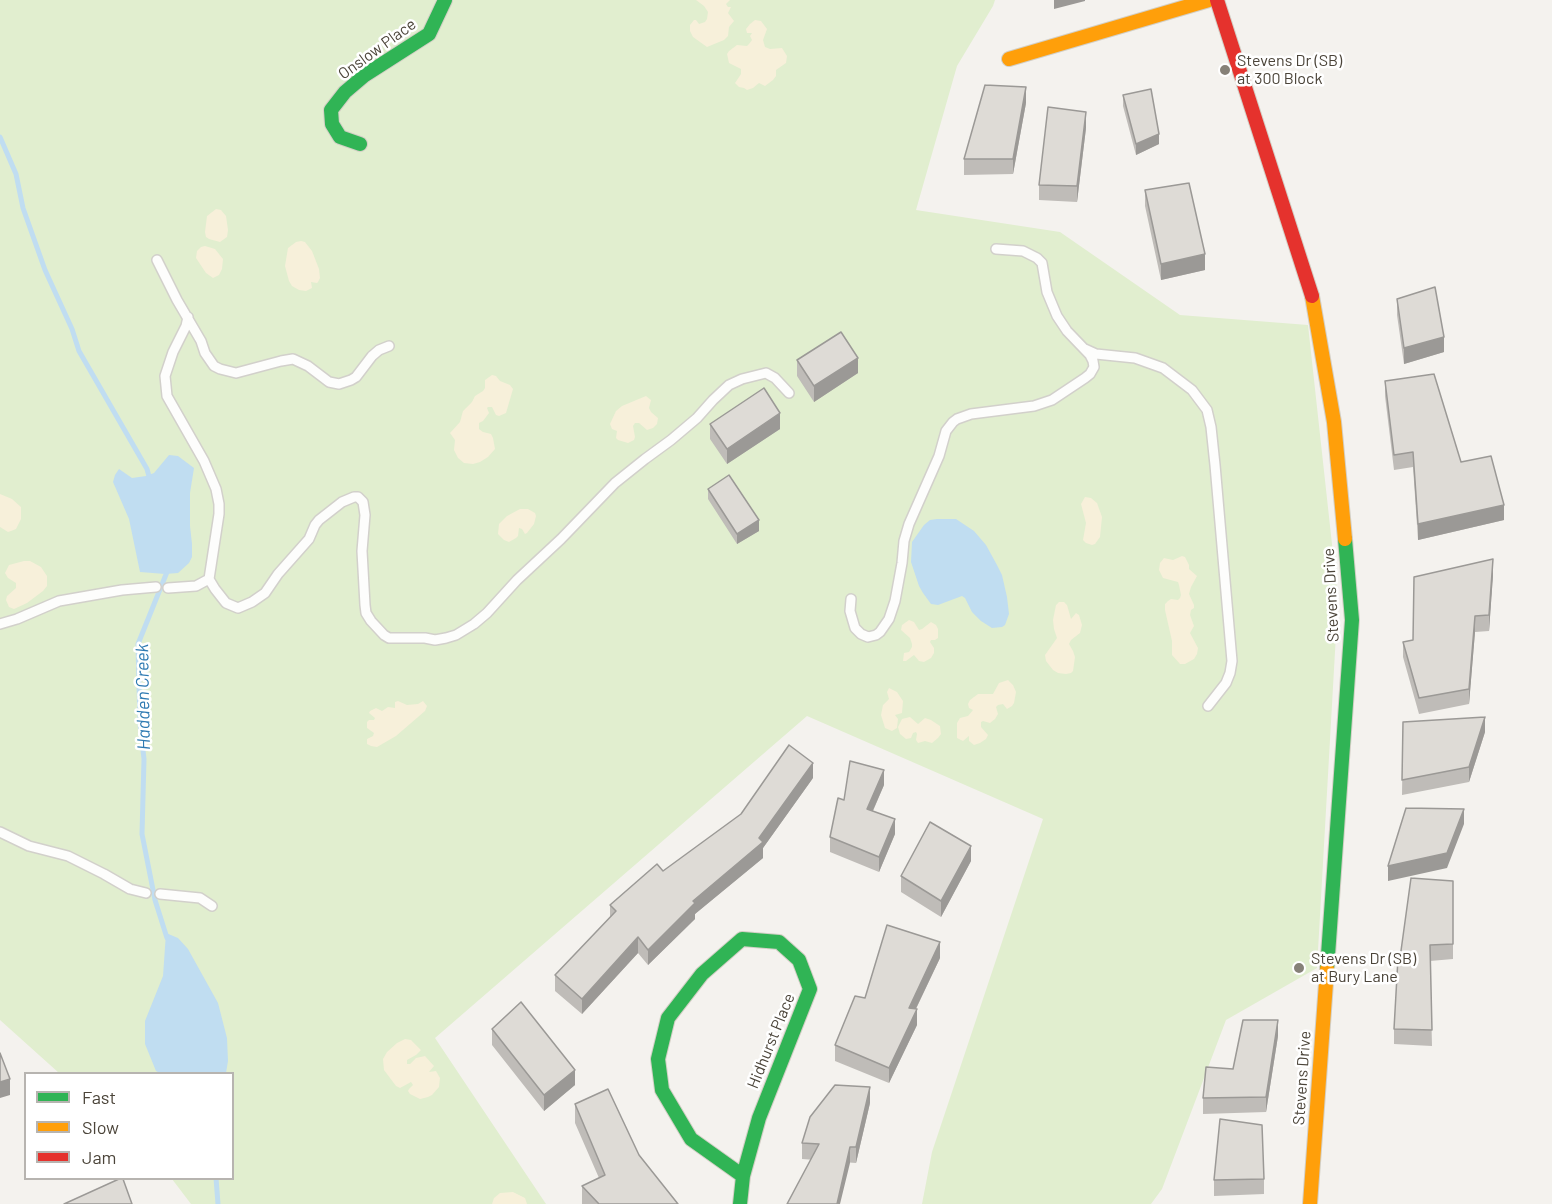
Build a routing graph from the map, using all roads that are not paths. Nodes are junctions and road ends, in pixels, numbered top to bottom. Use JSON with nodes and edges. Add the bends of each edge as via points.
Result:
{"nodes":[{"id":1,"x":445,"y":0,"type":"edge"},
{"id":2,"x":1209,"y":0,"type":"edge"},
{"id":3,"x":1217,"y":0,"type":"edge"},
{"id":4,"x":1009,"y":59,"type":"dead end"},
{"id":5,"x":360,"y":144,"type":"dead end"},
{"id":6,"x":996,"y":249,"type":"dead end"},
{"id":7,"x":156,"y":260,"type":"dead end"},
{"id":8,"x":188,"y":317,"type":"junction"},
{"id":9,"x":389,"y":346,"type":"dead end"},
{"id":10,"x":1085,"y":349,"type":"junction"},
{"id":11,"x":789,"y":393,"type":"dead end"},
{"id":12,"x":209,"y":579,"type":"junction"},
{"id":13,"x":156,"y":587,"type":"dead end"},
{"id":14,"x":168,"y":588,"type":"dead end"},
{"id":15,"x":850,"y":599,"type":"dead end"},
{"id":16,"x":0,"y":624,"type":"edge"},
{"id":17,"x":1208,"y":706,"type":"dead end"},
{"id":18,"x":0,"y":832,"type":"edge"},
{"id":19,"x":146,"y":893,"type":"dead end"},
{"id":20,"x":160,"y":894,"type":"dead end"},
{"id":21,"x":212,"y":906,"type":"dead end"},
{"id":22,"x":743,"y":1176,"type":"junction"},
{"id":23,"x":740,"y":1204,"type":"edge"},
{"id":24,"x":1310,"y":1204,"type":"edge"}],
"edges":[{"from":1,"to":5,"type":"street","name":"Onslow Place","via":[[429,34],[364,75],[331,110],[332,124],[340,137]]},
{"from":2,"to":4,"type":"street"},
{"from":3,"to":24,"type":"street","name":"Stevens Drive","via":[[1312,298],[1334,422],[1352,620]]},
{"from":6,"to":10,"type":"lane","via":[[1023,251],[1042,263],[1047,292],[1057,316]]},
{"from":7,"to":8,"type":"lane"},
{"from":8,"to":9,"type":"lane","via":[[214,366],[236,373],[293,359],[329,382],[339,384],[356,377],[372,356]]},
{"from":8,"to":12,"type":"lane","via":[[165,376],[167,396],[216,489],[219,514]]},
{"from":10,"to":15,"type":"lane","via":[[1093,361],[1092,371],[1052,399],[1034,406],[971,414],[950,425],[909,524],[896,601],[880,632],[868,637],[858,631],[853,625]]},
{"from":10,"to":17,"type":"lane","via":[[1163,368],[1192,390],[1207,410],[1232,661],[1226,683]]},
{"from":11,"to":12,"type":"lane","via":[[766,373],[729,385],[697,418],[610,487],[481,618],[446,638],[389,638],[366,613],[362,551],[365,515],[358,497],[342,502],[319,520],[265,593],[252,602],[238,608],[226,603]]},
{"from":12,"to":14,"type":"lane","via":[[195,586]]},
{"from":13,"to":16,"type":"lane","via":[[59,601]]},
{"from":18,"to":19,"type":"lane","via":[[29,846],[78,860],[130,889]]},
{"from":20,"to":21,"type":"lane","via":[[200,898]]},
{"from":22,"to":22,"type":"street","name":"Hidhurst Place","via":[[691,1139],[662,1090],[658,1059],[668,1018],[702,974],[742,939],[779,942],[799,960],[810,989],[759,1118]]},
{"from":22,"to":23,"type":"street","name":"Hidhurst Place"}]}
